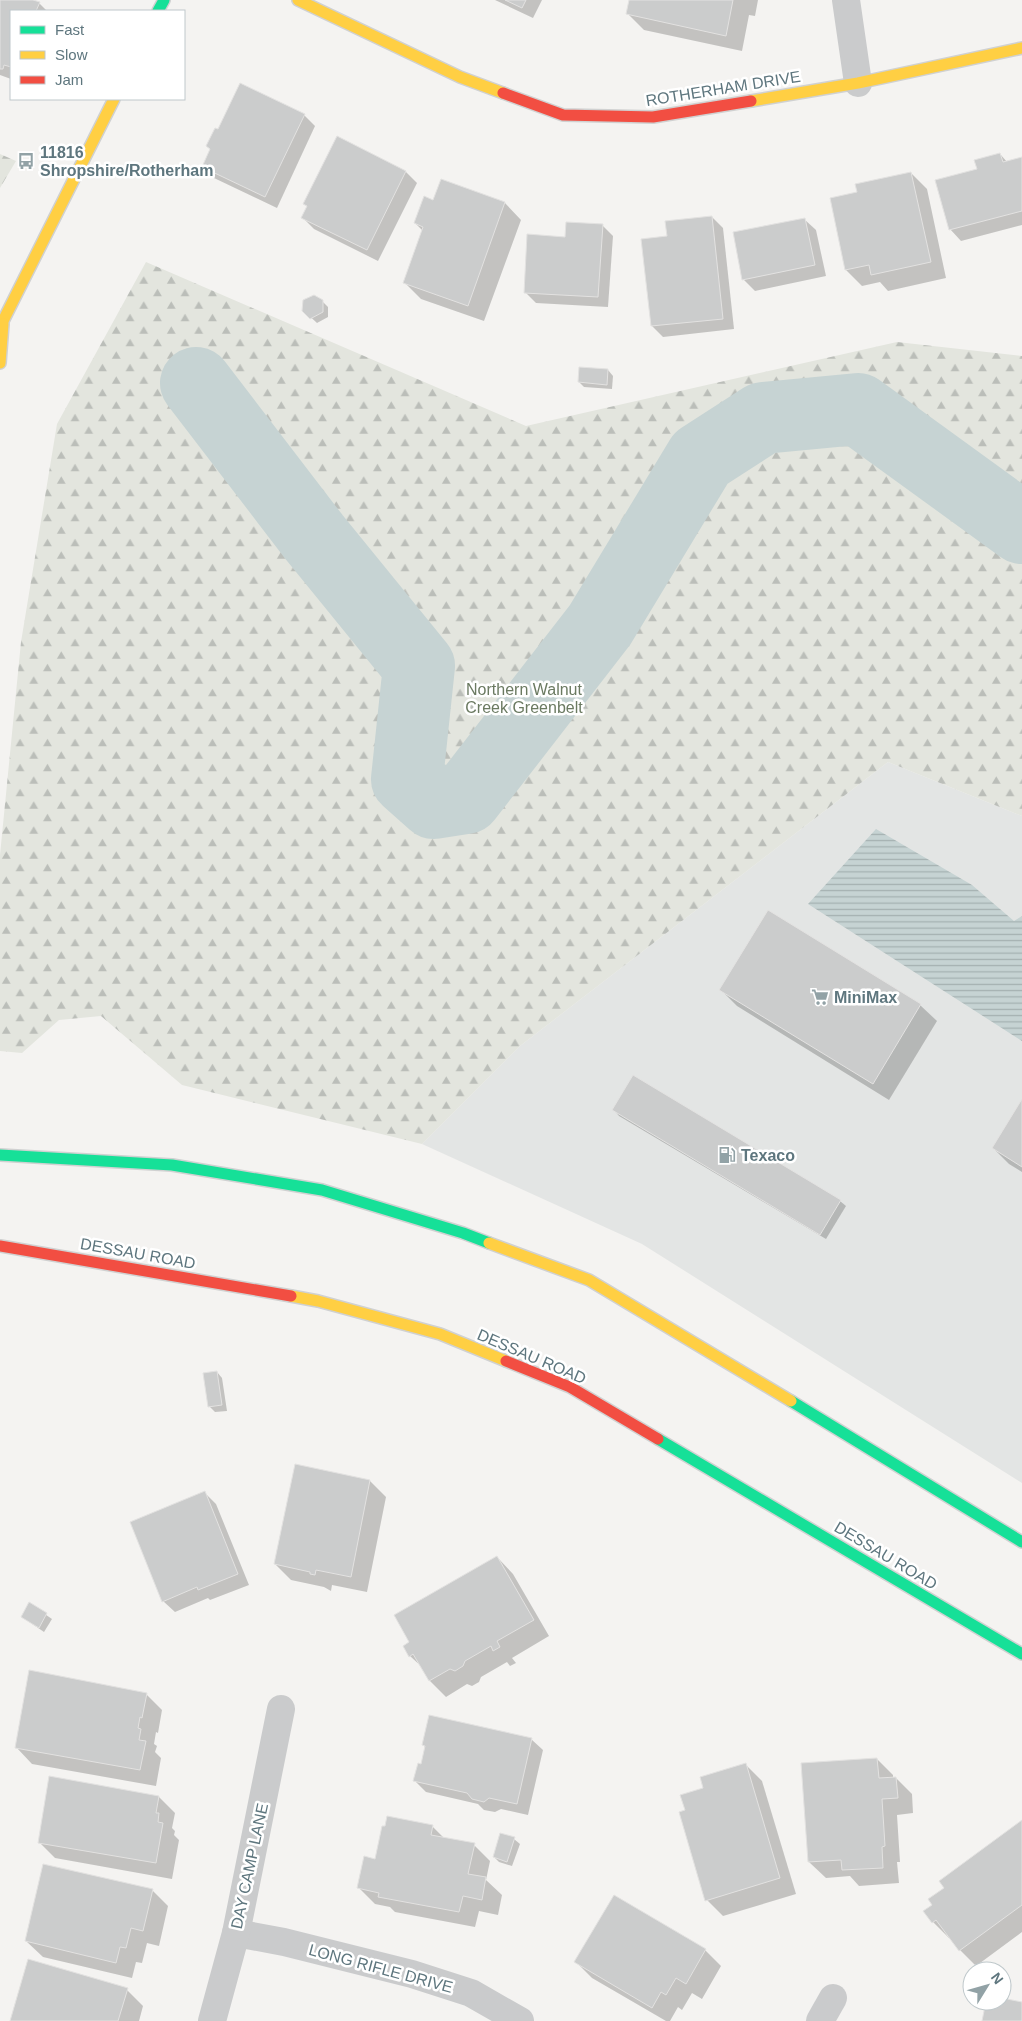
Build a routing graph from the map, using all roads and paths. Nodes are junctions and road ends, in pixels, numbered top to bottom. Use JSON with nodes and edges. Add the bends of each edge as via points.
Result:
{"nodes":[{"id":1,"x":298,"y":0,"type":"edge"},
{"id":2,"x":846,"y":0,"type":"edge"},
{"id":3,"x":1022,"y":48,"type":"edge"},
{"id":4,"x":858,"y":84,"type":"junction"},
{"id":5,"x":114,"y":100,"type":"edge"},
{"id":6,"x":1,"y":325,"type":"edge"},
{"id":7,"x":0,"y":363,"type":"edge"},
{"id":8,"x":0,"y":1155,"type":"edge"},
{"id":9,"x":0,"y":1246,"type":"edge"},
{"id":10,"x":1022,"y":1542,"type":"edge"},
{"id":11,"x":1022,"y":1654,"type":"edge"},
{"id":12,"x":281,"y":1709,"type":"dead end"},
{"id":13,"x":236,"y":1933,"type":"junction"},
{"id":14,"x":212,"y":2021,"type":"edge"},
{"id":15,"x":520,"y":2021,"type":"edge"}],
"edges":[{"from":1,"to":4,"type":"main road","name":"ROTHERHAM DRIVE","via":[[460,76],[564,115],[653,117]]},
{"from":2,"to":4,"type":"street"},
{"from":3,"to":4,"type":"main road","name":"ROTHERHAM DRIVE"},
{"from":5,"to":6,"type":"main road"},
{"from":6,"to":7,"type":"main road"},
{"from":8,"to":10,"type":"main road","via":[[172,1165],[322,1190],[463,1233],[589,1280]]},
{"from":9,"to":11,"type":"main road","name":"DESSAU ROAD","via":[[318,1301],[440,1334],[570,1387]]},
{"from":12,"to":13,"type":"street","name":"DAY CAMP LANE"},
{"from":13,"to":14,"type":"street","name":"DAY CAMP LANE"},
{"from":13,"to":15,"type":"street","name":"LONG RIFLE DRIVE","via":[[412,1974],[471,1993]]}]}
